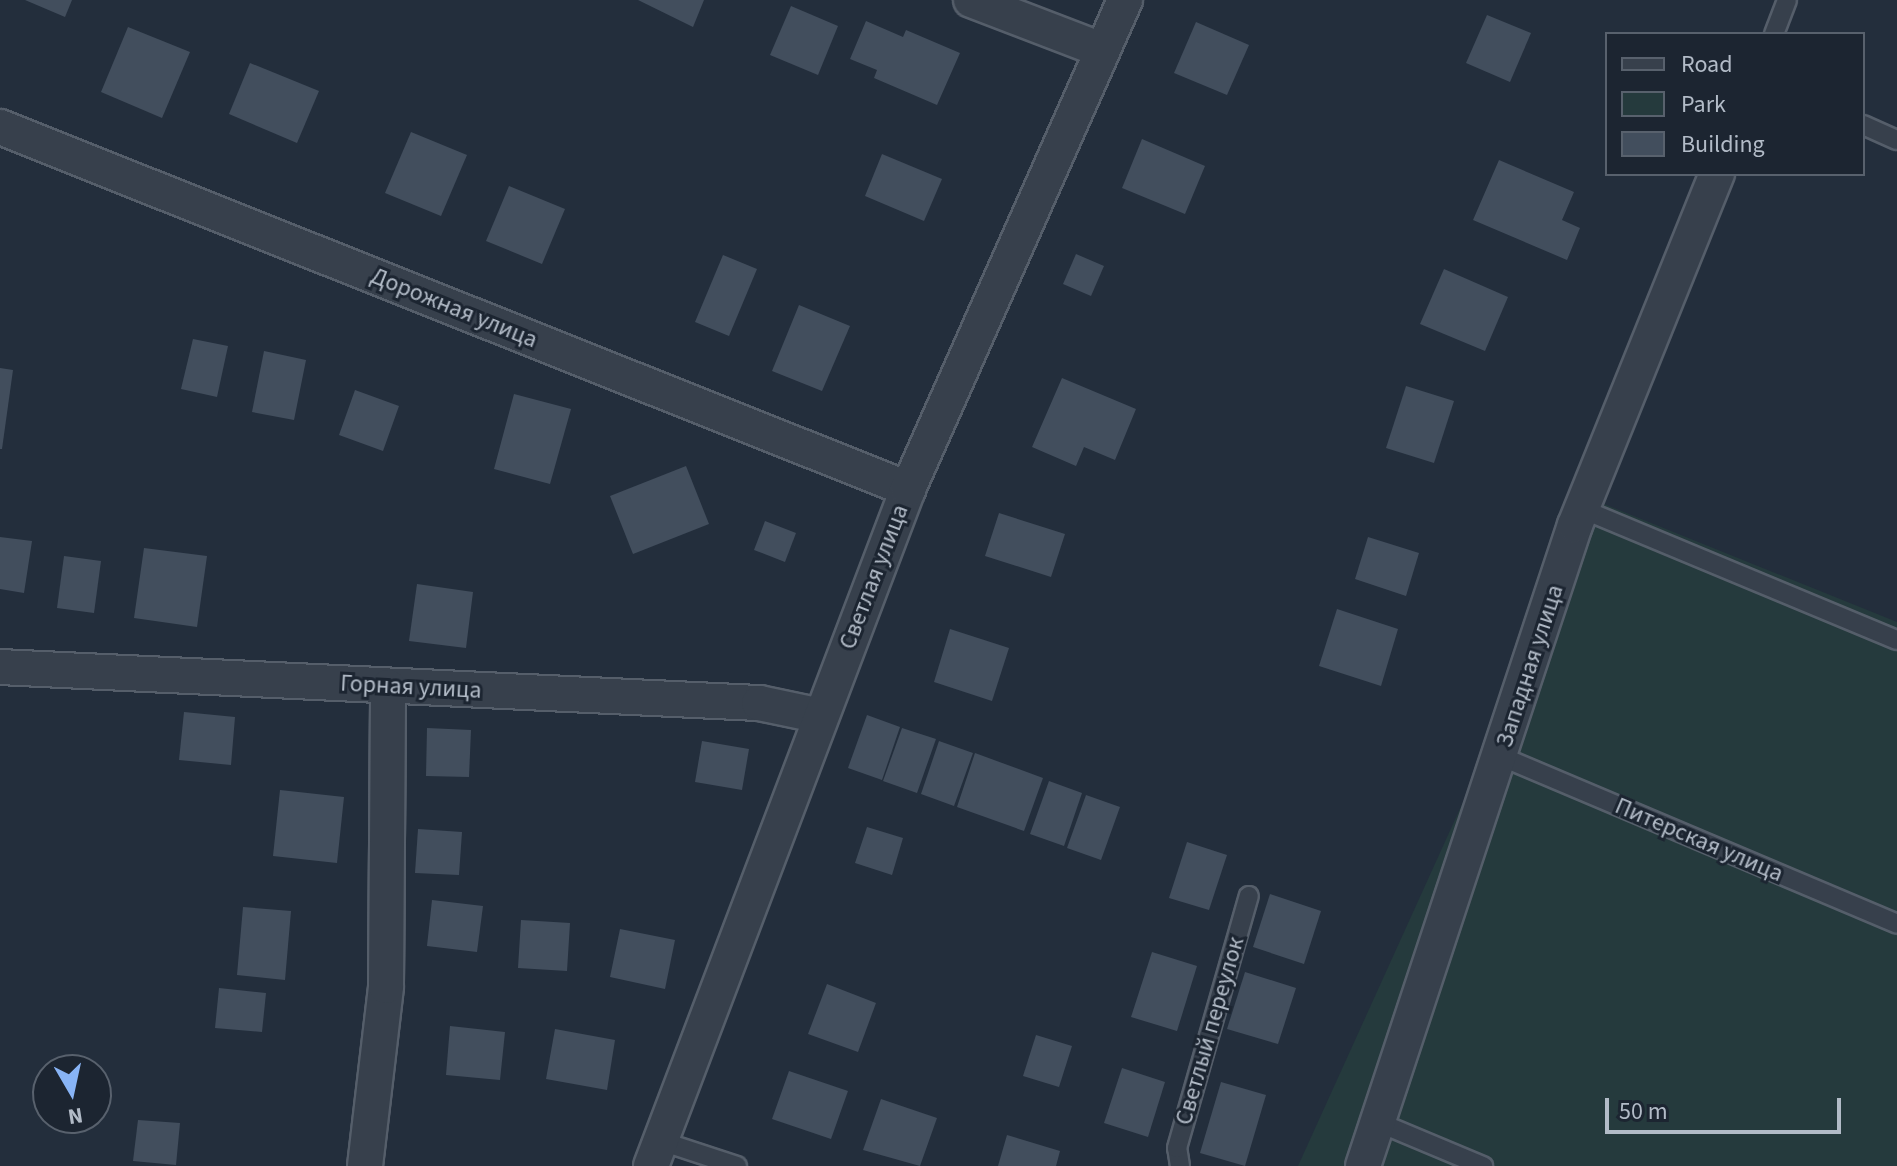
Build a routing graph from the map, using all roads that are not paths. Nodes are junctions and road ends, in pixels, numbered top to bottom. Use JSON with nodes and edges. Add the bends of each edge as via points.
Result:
{"nodes":[{"id":1,"x":971,"y":0,"type":"edge"},
{"id":2,"x":1125,"y":0,"type":"edge"},
{"id":3,"x":1787,"y":0,"type":"edge"},
{"id":4,"x":1775,"y":32,"type":"edge"},
{"id":5,"x":1102,"y":50,"type":"junction"},
{"id":6,"x":1865,"y":126,"type":"edge"},
{"id":7,"x":0,"y":127,"type":"edge"},
{"id":8,"x":1897,"y":140,"type":"edge"},
{"id":9,"x":1716,"y":176,"type":"edge"},
{"id":10,"x":908,"y":489,"type":"junction"},
{"id":11,"x":1582,"y":509,"type":"junction"},
{"id":12,"x":1897,"y":640,"type":"edge"},
{"id":13,"x":0,"y":667,"type":"edge"},
{"id":14,"x":388,"y":687,"type":"junction"},
{"id":15,"x":821,"y":716,"type":"junction"},
{"id":16,"x":1500,"y":756,"type":"junction"},
{"id":17,"x":1249,"y":896,"type":"dead end"},
{"id":18,"x":1897,"y":924,"type":"edge"},
{"id":19,"x":1380,"y":1123,"type":"junction"},
{"id":20,"x":656,"y":1153,"type":"edge"},
{"id":21,"x":365,"y":1166,"type":"edge"},
{"id":22,"x":737,"y":1166,"type":"edge"},
{"id":23,"x":1180,"y":1166,"type":"edge"},
{"id":24,"x":1363,"y":1166,"type":"edge"},
{"id":25,"x":1483,"y":1166,"type":"edge"}],
"edges":[{"from":1,"to":5,"type":"street"},
{"from":2,"to":5,"type":"street","name":"Светлая улица"},
{"from":3,"to":4,"type":"lane"},
{"from":5,"to":10,"type":"street","name":"Светлая улица"},
{"from":6,"to":8,"type":"lane"},
{"from":7,"to":10,"type":"street","name":"Дорожная улица"},
{"from":9,"to":11,"type":"street","name":"Западная улица"},
{"from":10,"to":15,"type":"street","name":"Светлая улица"},
{"from":11,"to":12,"type":"lane"},
{"from":11,"to":16,"type":"street","name":"Западная улица"},
{"from":13,"to":14,"type":"street","name":"Горная улица"},
{"from":14,"to":15,"type":"street","name":"Горная улица","via":[[759,703]]},
{"from":14,"to":21,"type":"street","via":[[386,986]]},
{"from":15,"to":20,"type":"street","name":"Светлая улица"},
{"from":16,"to":18,"type":"lane","name":"Питерская улица"},
{"from":16,"to":19,"type":"street","name":"Западная улица"},
{"from":17,"to":23,"type":"lane","name":"Светлый переулок","via":[[1177,1148]]},
{"from":19,"to":24,"type":"street","name":"Западная улица"},
{"from":19,"to":25,"type":"lane"},
{"from":20,"to":22,"type":"lane"}]}
